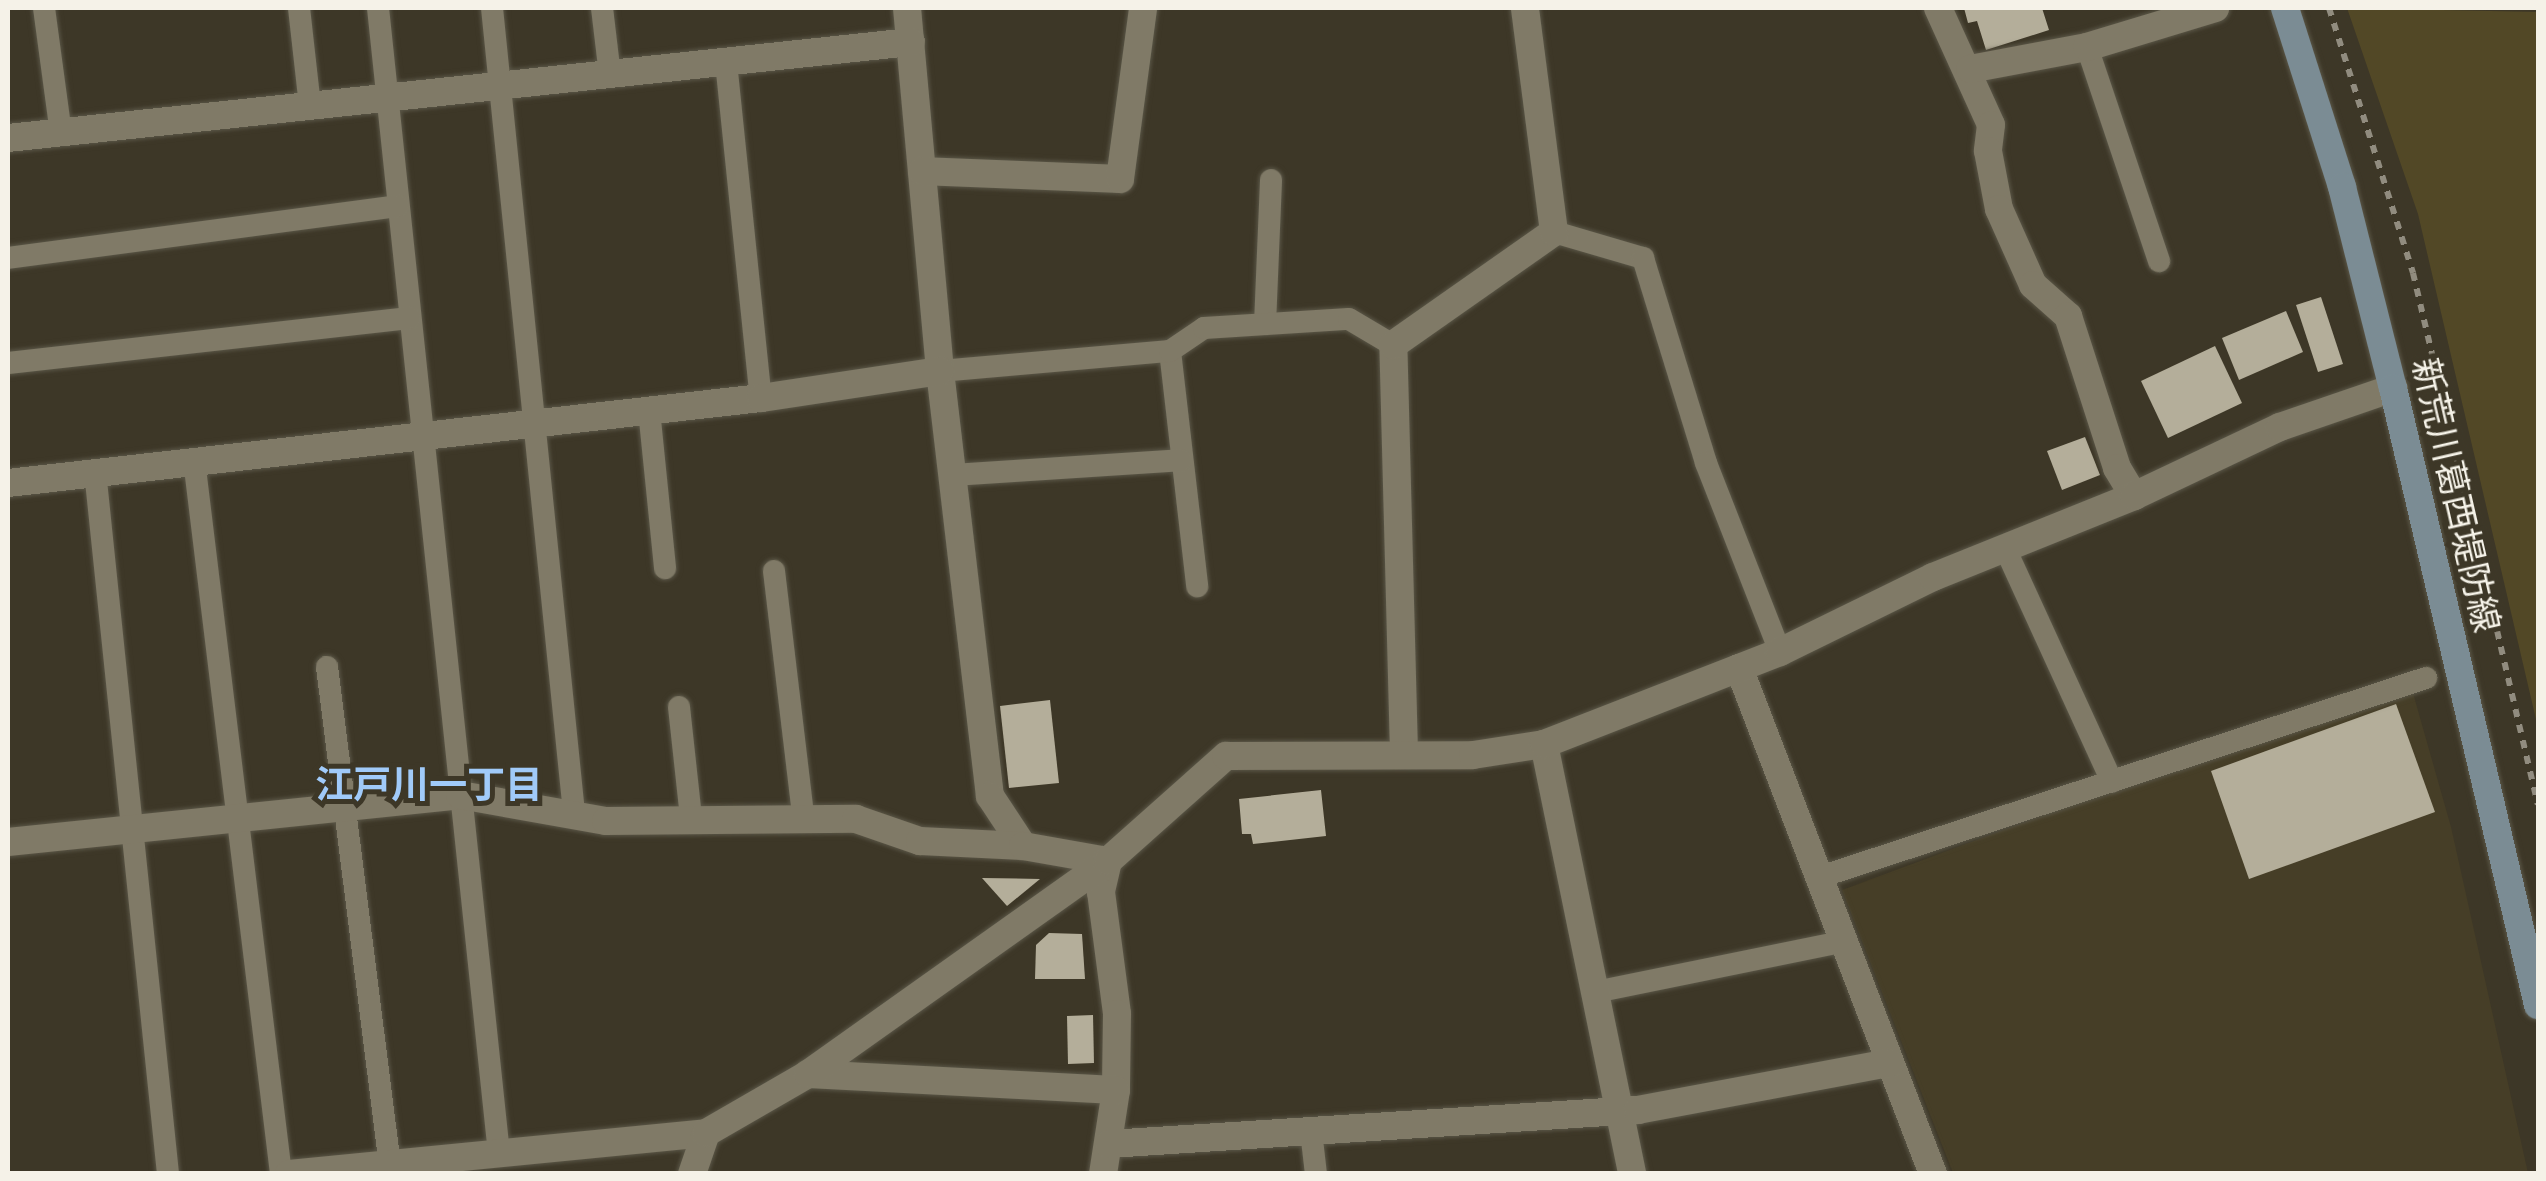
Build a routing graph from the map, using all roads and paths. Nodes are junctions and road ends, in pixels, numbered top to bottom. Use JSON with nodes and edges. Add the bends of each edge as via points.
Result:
{"nodes":[{"id":1,"x":44,"y":8,"type":"edge"},
{"id":2,"x":298,"y":8,"type":"edge"},
{"id":3,"x":378,"y":8,"type":"edge"},
{"id":4,"x":492,"y":8,"type":"edge"},
{"id":5,"x":602,"y":8,"type":"edge"},
{"id":6,"x":908,"y":8,"type":"edge"},
{"id":7,"x":1143,"y":8,"type":"edge"},
{"id":8,"x":1525,"y":8,"type":"edge"},
{"id":9,"x":1938,"y":8,"type":"edge"},
{"id":10,"x":2215,"y":8,"type":"edge"},
{"id":11,"x":2285,"y":8,"type":"edge"},
{"id":12,"x":2329,"y":8,"type":"edge"},
{"id":13,"x":911,"y":42,"type":"junction"},
{"id":14,"x":2087,"y":47,"type":"junction"},
{"id":15,"x":726,"y":62,"type":"junction"},
{"id":16,"x":1970,"y":69,"type":"junction"},
{"id":17,"x":610,"y":74,"type":"junction"},
{"id":18,"x":501,"y":86,"type":"junction"},
{"id":19,"x":386,"y":98,"type":"junction"},
{"id":20,"x":310,"y":106,"type":"junction"},
{"id":21,"x":60,"y":133,"type":"junction"},
{"id":22,"x":8,"y":138,"type":"edge"},
{"id":23,"x":922,"y":172,"type":"junction"},
{"id":24,"x":1271,"y":180,"type":"dead end"},
{"id":25,"x":398,"y":206,"type":"junction"},
{"id":26,"x":1554,"y":232,"type":"junction"},
{"id":27,"x":8,"y":258,"type":"edge"},
{"id":28,"x":2159,"y":262,"type":"dead end"},
{"id":29,"x":410,"y":318,"type":"junction"},
{"id":30,"x":1264,"y":324,"type":"junction"},
{"id":31,"x":1393,"y":344,"type":"junction"},
{"id":32,"x":1170,"y":350,"type":"junction"},
{"id":33,"x":8,"y":363,"type":"edge"},
{"id":34,"x":940,"y":371,"type":"junction"},
{"id":35,"x":2393,"y":388,"type":"junction"},
{"id":36,"x":761,"y":398,"type":"junction"},
{"id":37,"x":649,"y":410,"type":"junction"},
{"id":38,"x":539,"y":421,"type":"junction"},
{"id":39,"x":422,"y":433,"type":"junction"},
{"id":40,"x":194,"y":460,"type":"junction"},
{"id":41,"x":1181,"y":460,"type":"junction"},
{"id":42,"x":95,"y":471,"type":"junction"},
{"id":43,"x":952,"y":474,"type":"junction"},
{"id":44,"x":8,"y":483,"type":"edge"},
{"id":45,"x":2134,"y":496,"type":"junction"},
{"id":46,"x":2005,"y":548,"type":"junction"},
{"id":47,"x":665,"y":568,"type":"dead end"},
{"id":48,"x":774,"y":571,"type":"dead end"},
{"id":49,"x":1197,"y":586,"type":"dead end"},
{"id":50,"x":1780,"y":652,"type":"junction"},
{"id":51,"x":327,"y":667,"type":"dead end"},
{"id":52,"x":1739,"y":668,"type":"junction"},
{"id":53,"x":2426,"y":678,"type":"dead end"},
{"id":54,"x":679,"y":707,"type":"dead end"},
{"id":55,"x":1544,"y":744,"type":"junction"},
{"id":56,"x":1404,"y":753,"type":"junction"},
{"id":57,"x":2112,"y":782,"type":"junction"},
{"id":58,"x":460,"y":796,"type":"junction"},
{"id":59,"x":2538,"y":805,"type":"edge"},
{"id":60,"x":342,"y":807,"type":"junction"},
{"id":61,"x":574,"y":813,"type":"junction"},
{"id":62,"x":803,"y":816,"type":"junction"},
{"id":63,"x":239,"y":818,"type":"junction"},
{"id":64,"x":692,"y":818,"type":"junction"},
{"id":65,"x":132,"y":828,"type":"junction"},
{"id":66,"x":8,"y":842,"type":"edge"},
{"id":67,"x":1023,"y":846,"type":"junction"},
{"id":68,"x":1108,"y":861,"type":"junction"},
{"id":69,"x":1820,"y":877,"type":"junction"},
{"id":70,"x":1845,"y":941,"type":"junction"},
{"id":71,"x":1595,"y":992,"type":"junction"},
{"id":72,"x":2538,"y":1005,"type":"edge"},
{"id":73,"x":1890,"y":1063,"type":"junction"},
{"id":74,"x":808,"y":1074,"type":"junction"},
{"id":75,"x":1116,"y":1090,"type":"junction"},
{"id":76,"x":1617,"y":1106,"type":"junction"},
{"id":77,"x":1311,"y":1131,"type":"junction"},
{"id":78,"x":706,"y":1133,"type":"junction"},
{"id":79,"x":1109,"y":1144,"type":"junction"},
{"id":80,"x":499,"y":1153,"type":"junction"},
{"id":81,"x":390,"y":1163,"type":"junction"},
{"id":82,"x":168,"y":1174,"type":"edge"},
{"id":83,"x":281,"y":1174,"type":"edge"},
{"id":84,"x":290,"y":1174,"type":"edge"},
{"id":85,"x":692,"y":1174,"type":"edge"},
{"id":86,"x":1102,"y":1174,"type":"edge"},
{"id":87,"x":1316,"y":1174,"type":"edge"},
{"id":88,"x":1632,"y":1174,"type":"edge"},
{"id":89,"x":1933,"y":1174,"type":"edge"}],
"edges":[{"from":1,"to":21,"type":"lane"},
{"from":2,"to":20,"type":"lane"},
{"from":3,"to":19,"type":"lane"},
{"from":4,"to":18,"type":"lane"},
{"from":5,"to":17,"type":"lane"},
{"from":6,"to":13,"type":"street"},
{"from":7,"to":23,"type":"street","via":[[1120,179]]},
{"from":8,"to":26,"type":"street"},
{"from":9,"to":16,"type":"street"},
{"from":10,"to":14,"type":"street"},
{"from":11,"to":35,"type":"main road","name":"新荒川葛西堤防線","via":[[2342,188]]},
{"from":12,"to":59,"type":"path","via":[[2413,274]]},
{"from":13,"to":15,"type":"street"},
{"from":13,"to":23,"type":"street"},
{"from":14,"to":16,"type":"street"},
{"from":14,"to":28,"type":"lane"},
{"from":15,"to":17,"type":"street"},
{"from":15,"to":36,"type":"lane"},
{"from":16,"to":45,"type":"street","via":[[1991,125],[1988,151],[1999,209],[2033,285],[2068,316],[2118,468]]},
{"from":17,"to":18,"type":"street"},
{"from":18,"to":19,"type":"street"},
{"from":18,"to":38,"type":"lane"},
{"from":19,"to":20,"type":"street"},
{"from":19,"to":25,"type":"lane"},
{"from":20,"to":21,"type":"street"},
{"from":21,"to":22,"type":"street"},
{"from":23,"to":34,"type":"street"},
{"from":24,"to":30,"type":"lane"},
{"from":25,"to":27,"type":"lane"},
{"from":25,"to":29,"type":"lane"},
{"from":26,"to":31,"type":"street"},
{"from":26,"to":50,"type":"lane","via":[[1643,258],[1706,462]]},
{"from":29,"to":33,"type":"lane"},
{"from":29,"to":39,"type":"lane"},
{"from":30,"to":31,"type":"lane","via":[[1349,319]]},
{"from":30,"to":32,"type":"lane","via":[[1204,328]]},
{"from":31,"to":56,"type":"street"},
{"from":32,"to":34,"type":"lane"},
{"from":32,"to":41,"type":"lane"},
{"from":34,"to":36,"type":"street"},
{"from":34,"to":43,"type":"street"},
{"from":35,"to":45,"type":"street","via":[[2280,427]]},
{"from":35,"to":72,"type":"main road","name":"新荒川葛西堤防線"},
{"from":36,"to":37,"type":"street"},
{"from":37,"to":38,"type":"street"},
{"from":37,"to":47,"type":"lane"},
{"from":38,"to":39,"type":"street"},
{"from":38,"to":61,"type":"lane"},
{"from":39,"to":40,"type":"street"},
{"from":39,"to":58,"type":"lane"},
{"from":40,"to":42,"type":"street"},
{"from":40,"to":63,"type":"lane"},
{"from":41,"to":43,"type":"lane"},
{"from":41,"to":49,"type":"lane"},
{"from":42,"to":44,"type":"street"},
{"from":42,"to":65,"type":"lane"},
{"from":43,"to":67,"type":"street","via":[[990,796]]},
{"from":45,"to":46,"type":"street"},
{"from":46,"to":50,"type":"street"},
{"from":46,"to":57,"type":"lane"},
{"from":48,"to":62,"type":"lane"},
{"from":50,"to":52,"type":"street"},
{"from":51,"to":60,"type":"lane"},
{"from":52,"to":55,"type":"street"},
{"from":52,"to":69,"type":"street"},
{"from":53,"to":57,"type":"lane"},
{"from":54,"to":64,"type":"lane"},
{"from":55,"to":56,"type":"street","via":[[1472,755]]},
{"from":55,"to":71,"type":"street"},
{"from":56,"to":68,"type":"street","via":[[1226,756]]},
{"from":57,"to":69,"type":"lane"},
{"from":58,"to":60,"type":"street"},
{"from":58,"to":61,"type":"street"},
{"from":58,"to":80,"type":"lane"},
{"from":60,"to":63,"type":"street"},
{"from":60,"to":81,"type":"lane"},
{"from":61,"to":64,"type":"street","via":[[606,821]]},
{"from":62,"to":64,"type":"street"},
{"from":62,"to":67,"type":"street","via":[[856,819],[920,841]]},
{"from":63,"to":65,"type":"street"},
{"from":63,"to":83,"type":"lane"},
{"from":65,"to":66,"type":"street"},
{"from":65,"to":82,"type":"lane"},
{"from":67,"to":68,"type":"street"},
{"from":68,"to":74,"type":"street"},
{"from":68,"to":75,"type":"street","via":[[1101,892],[1117,1014]]},
{"from":69,"to":70,"type":"street"},
{"from":70,"to":71,"type":"lane"},
{"from":70,"to":73,"type":"street"},
{"from":71,"to":76,"type":"street"},
{"from":73,"to":76,"type":"street","via":[[1638,1110]]},
{"from":73,"to":89,"type":"street"},
{"from":74,"to":75,"type":"street"},
{"from":74,"to":78,"type":"street"},
{"from":75,"to":79,"type":"street"},
{"from":76,"to":77,"type":"street"},
{"from":76,"to":88,"type":"street"},
{"from":77,"to":79,"type":"street"},
{"from":77,"to":87,"type":"lane"},
{"from":78,"to":80,"type":"street"},
{"from":78,"to":85,"type":"street"},
{"from":79,"to":86,"type":"street"},
{"from":80,"to":81,"type":"street"},
{"from":81,"to":84,"type":"street"}]}
